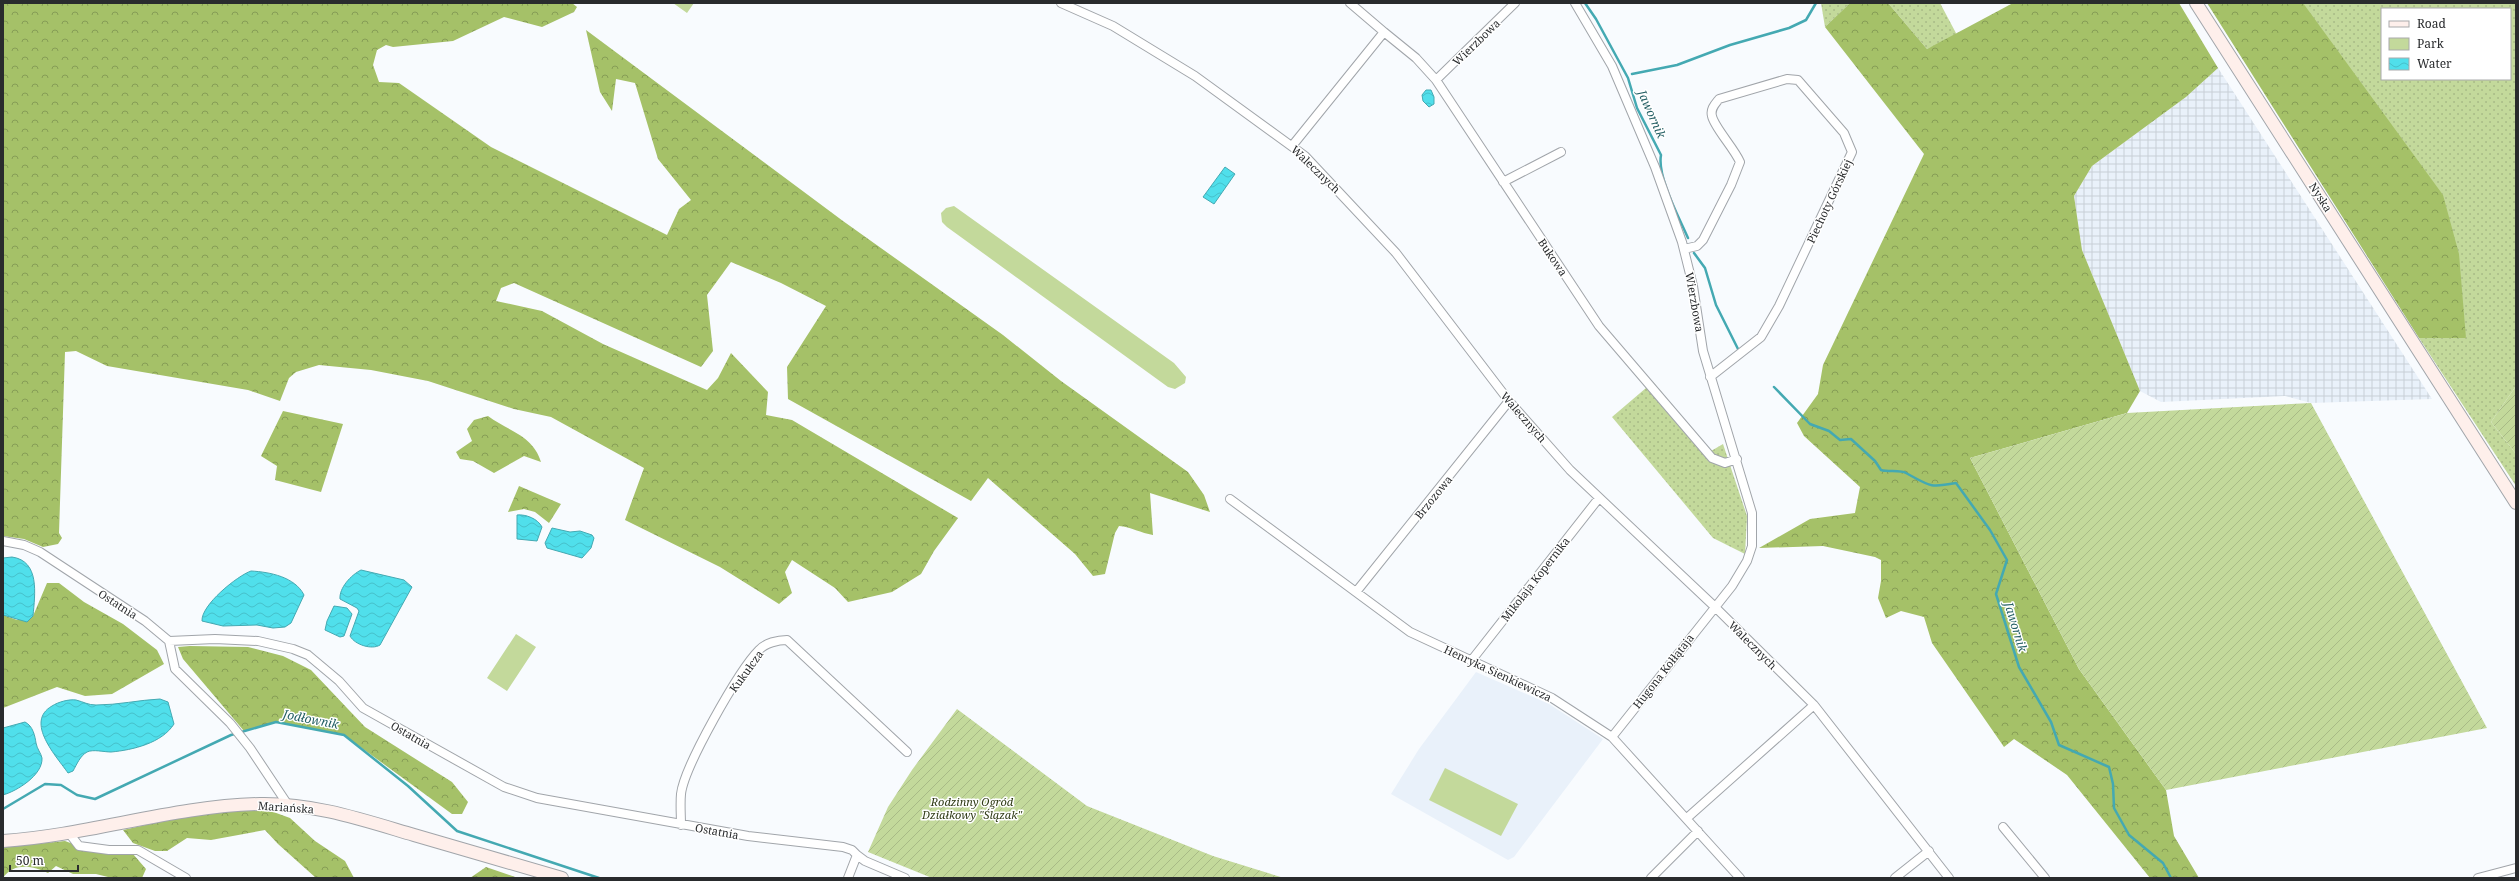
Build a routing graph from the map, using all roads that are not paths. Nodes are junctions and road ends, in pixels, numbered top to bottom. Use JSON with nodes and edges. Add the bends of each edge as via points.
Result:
{"nodes":[{"id":1,"x":1061,"y":3,"type":"edge"},
{"id":2,"x":1350,"y":3,"type":"edge"},
{"id":3,"x":1515,"y":3,"type":"edge"},
{"id":4,"x":1575,"y":3,"type":"edge"},
{"id":5,"x":2196,"y":3,"type":"edge"},
{"id":6,"x":1384,"y":32,"type":"junction"},
{"id":7,"x":1436,"y":80,"type":"junction"},
{"id":8,"x":1292,"y":146,"type":"junction"},
{"id":9,"x":1561,"y":152,"type":"dead end"},
{"id":10,"x":1503,"y":182,"type":"junction"},
{"id":11,"x":1684,"y":249,"type":"junction"},
{"id":12,"x":1710,"y":377,"type":"junction"},
{"id":13,"x":1509,"y":401,"type":"junction"},
{"id":14,"x":1737,"y":459,"type":"junction"},
{"id":15,"x":1599,"y":498,"type":"junction"},
{"id":16,"x":1230,"y":499,"type":"dead end"},
{"id":17,"x":2516,"y":503,"type":"edge"},
{"id":18,"x":3,"y":541,"type":"edge"},
{"id":19,"x":1356,"y":592,"type":"junction"},
{"id":20,"x":1714,"y":606,"type":"junction"},
{"id":21,"x":168,"y":641,"type":"junction"},
{"id":22,"x":1471,"y":661,"type":"junction"},
{"id":23,"x":1814,"y":705,"type":"junction"},
{"id":24,"x":1612,"y":737,"type":"junction"},
{"id":25,"x":907,"y":752,"type":"dead end"},
{"id":26,"x":288,"y":805,"type":"junction"},
{"id":27,"x":1687,"y":818,"type":"junction"},
{"id":28,"x":681,"y":825,"type":"junction"},
{"id":29,"x":2003,"y":827,"type":"dead end"},
{"id":30,"x":1698,"y":831,"type":"junction"},
{"id":31,"x":69,"y":833,"type":"junction"},
{"id":32,"x":3,"y":840,"type":"edge"},
{"id":33,"x":1929,"y":851,"type":"junction"},
{"id":34,"x":857,"y":855,"type":"junction"},
{"id":35,"x":2516,"y":868,"type":"edge"},
{"id":36,"x":186,"y":878,"type":"edge"},
{"id":37,"x":562,"y":878,"type":"edge"},
{"id":38,"x":848,"y":878,"type":"edge"},
{"id":39,"x":905,"y":878,"type":"edge"},
{"id":40,"x":1651,"y":878,"type":"edge"},
{"id":41,"x":1740,"y":878,"type":"edge"},
{"id":42,"x":1895,"y":878,"type":"edge"},
{"id":43,"x":1950,"y":878,"type":"edge"},
{"id":44,"x":2045,"y":878,"type":"edge"},
{"id":45,"x":2478,"y":878,"type":"edge"}],
"edges":[{"from":1,"to":8,"type":"street","name":"Walecznych","via":[[1113,26],[1195,76]]},
{"from":2,"to":6,"type":"street","name":"Bukowa"},
{"from":3,"to":7,"type":"street","name":"Wierzbowa"},
{"from":4,"to":11,"type":"street","name":"Wierzbowa","via":[[1612,66],[1655,167]]},
{"from":5,"to":17,"type":"street","name":"Nyska"},
{"from":6,"to":7,"type":"street","name":"Bukowa","via":[[1416,58]]},
{"from":6,"to":8,"type":"street"},
{"from":7,"to":10,"type":"street","name":"Bukowa"},
{"from":8,"to":13,"type":"street","name":"Walecznych","via":[[1305,156],[1396,253]]},
{"from":9,"to":10,"type":"street"},
{"from":10,"to":14,"type":"street","name":"Bukowa","via":[[1599,326],[1712,458],[1725,463]]},
{"from":11,"to":12,"type":"street","name":"Wierzbowa"},
{"from":11,"to":12,"type":"street","name":"Piechoty Górskiej","via":[[1697,246],[1703,240],[1740,162],[1736,151],[1712,117],[1712,108],[1719,100],[1787,79],[1798,80],[1844,133],[1852,152],[1779,306],[1761,337]]},
{"from":12,"to":14,"type":"street","name":"Wierzbowa"},
{"from":13,"to":15,"type":"street","name":"Walecznych","via":[[1570,470]]},
{"from":13,"to":19,"type":"street","name":"Brzozowa"},
{"from":14,"to":20,"type":"street","name":"Wierzbowa","via":[[1752,513],[1752,546],[1747,561],[1732,586]]},
{"from":15,"to":20,"type":"street","name":"Walecznych"},
{"from":15,"to":22,"type":"street","name":"Mikołaja Kopernika"},
{"from":16,"to":19,"type":"street","name":"Henryka Sienkiewicza"},
{"from":18,"to":21,"type":"street","name":"Ostatnia","via":[[24,545],[40,552],[145,621]]},
{"from":19,"to":22,"type":"street","name":"Henryka Sienkiewicza","via":[[1410,632]]},
{"from":20,"to":23,"type":"street","name":"Walecznych"},
{"from":20,"to":24,"type":"street","name":"Hugona Kołłątaja"},
{"from":21,"to":26,"type":"street","via":[[175,670],[230,723]]},
{"from":21,"to":28,"type":"street","name":"Ostatnia","via":[[258,641],[294,649],[308,655],[339,681],[363,708],[504,787],[537,798]]},
{"from":22,"to":24,"type":"street","name":"Henryka Sienkiewicza","via":[[1552,698]]},
{"from":23,"to":27,"type":"street"},
{"from":23,"to":33,"type":"street","name":"Walecznych"},
{"from":24,"to":27,"type":"street","name":"Henryka Sienkiewicza"},
{"from":25,"to":28,"type":"street","name":"Kukułcza","via":[[787,640],[778,640],[760,648],[698,752],[681,794]]},
{"from":26,"to":31,"type":"street","name":"Mariańska","via":[[236,805],[167,814]]},
{"from":26,"to":37,"type":"street","name":"Mariańska","via":[[335,812]]},
{"from":27,"to":30,"type":"street","name":"Henryka Sienkiewicza"},
{"from":28,"to":34,"type":"street","name":"Ostatnia","via":[[843,847]]},
{"from":29,"to":44,"type":"street"},
{"from":30,"to":40,"type":"street"},
{"from":30,"to":41,"type":"street","name":"Henryka Sienkiewicza"},
{"from":31,"to":32,"type":"street","name":"Mariańska"},
{"from":31,"to":36,"type":"street","via":[[79,846],[138,850]]},
{"from":33,"to":42,"type":"street"},
{"from":33,"to":43,"type":"street","name":"Walecznych"},
{"from":34,"to":38,"type":"street"},
{"from":34,"to":39,"type":"street","name":"Ostatnia","via":[[873,865]]},
{"from":35,"to":45,"type":"street"}]}
